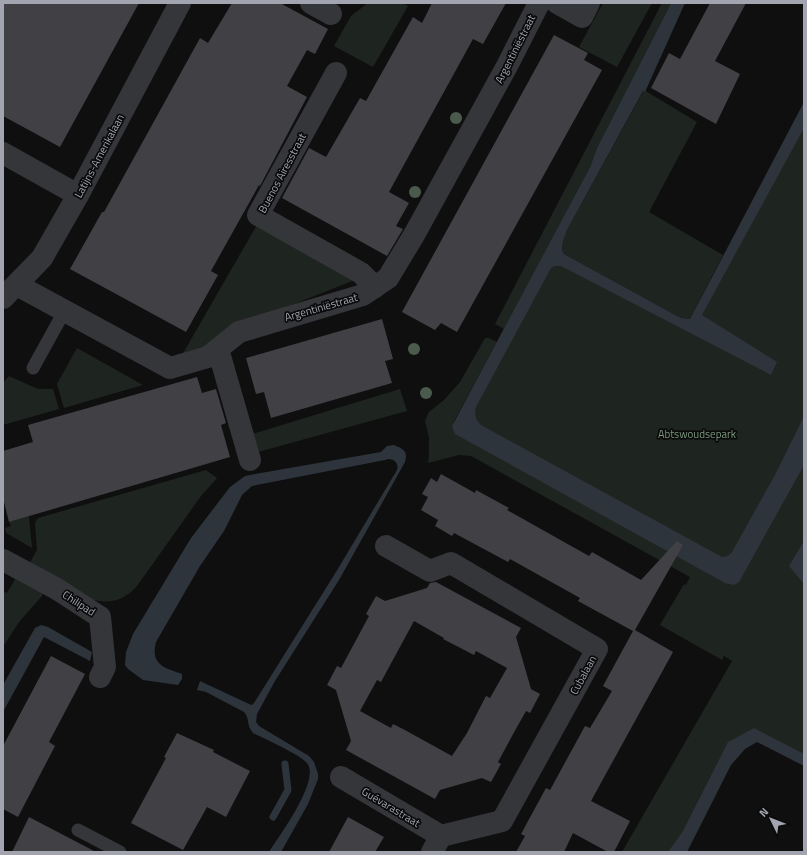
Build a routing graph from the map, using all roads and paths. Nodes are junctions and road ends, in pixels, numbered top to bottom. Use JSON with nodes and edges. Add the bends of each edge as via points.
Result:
{"nodes":[{"id":1,"x":180,"y":3,"type":"edge"},
{"id":2,"x":311,"y":3,"type":"edge"},
{"id":3,"x":539,"y":3,"type":"edge"},
{"id":4,"x":557,"y":3,"type":"edge"},
{"id":5,"x":589,"y":3,"type":"edge"},
{"id":6,"x":331,"y":14,"type":"dead end"},
{"id":7,"x":336,"y":73,"type":"dead end"},
{"id":8,"x":3,"y":153,"type":"edge"},
{"id":9,"x":78,"y":195,"type":"junction"},
{"id":10,"x":375,"y":287,"type":"junction"},
{"id":11,"x":10,"y":292,"type":"edge"},
{"id":12,"x":65,"y":310,"type":"junction"},
{"id":13,"x":218,"y":349,"type":"junction"},
{"id":14,"x":33,"y":368,"type":"dead end"},
{"id":15,"x":250,"y":460,"type":"dead end"},
{"id":16,"x":386,"y":546,"type":"dead end"},
{"id":17,"x":3,"y":560,"type":"edge"},
{"id":18,"x":100,"y":677,"type":"dead end"},
{"id":19,"x":341,"y":777,"type":"dead end"},
{"id":20,"x":78,"y":830,"type":"dead end"},
{"id":21,"x":436,"y":844,"type":"edge"},
{"id":22,"x":120,"y":852,"type":"edge"}],
"edges":[{"from":1,"to":9,"type":"street","name":"Latijns-Amerikalaan"},
{"from":2,"to":6,"type":"street"},
{"from":3,"to":10,"type":"street","name":"Argentiniëstraat","via":[[414,235],[388,278]]},
{"from":4,"to":5,"type":"street","via":[[582,16]]},
{"from":7,"to":10,"type":"street","name":"Buenos Airesstraat","via":[[258,215],[361,273]]},
{"from":8,"to":9,"type":"street"},
{"from":9,"to":11,"type":"street","name":"Latijns-Amerikalaan","via":[[42,258]]},
{"from":10,"to":13,"type":"street","name":"Argentiniëstraat","via":[[363,295],[239,332]]},
{"from":11,"to":12,"type":"street","name":"Argentiniëstraat"},
{"from":12,"to":13,"type":"street","name":"Argentiniëstraat","via":[[170,368],[208,357]]},
{"from":12,"to":14,"type":"lane"},
{"from":13,"to":15,"type":"street"},
{"from":16,"to":21,"type":"street","name":"Cubalaan","via":[[430,571],[451,563],[597,649],[502,820]]},
{"from":17,"to":18,"type":"street","name":"Chilipad","via":[[57,589],[100,618],[106,667]]},
{"from":19,"to":21,"type":"street","name":"Guévarastraat"},
{"from":20,"to":22,"type":"lane"}]}
